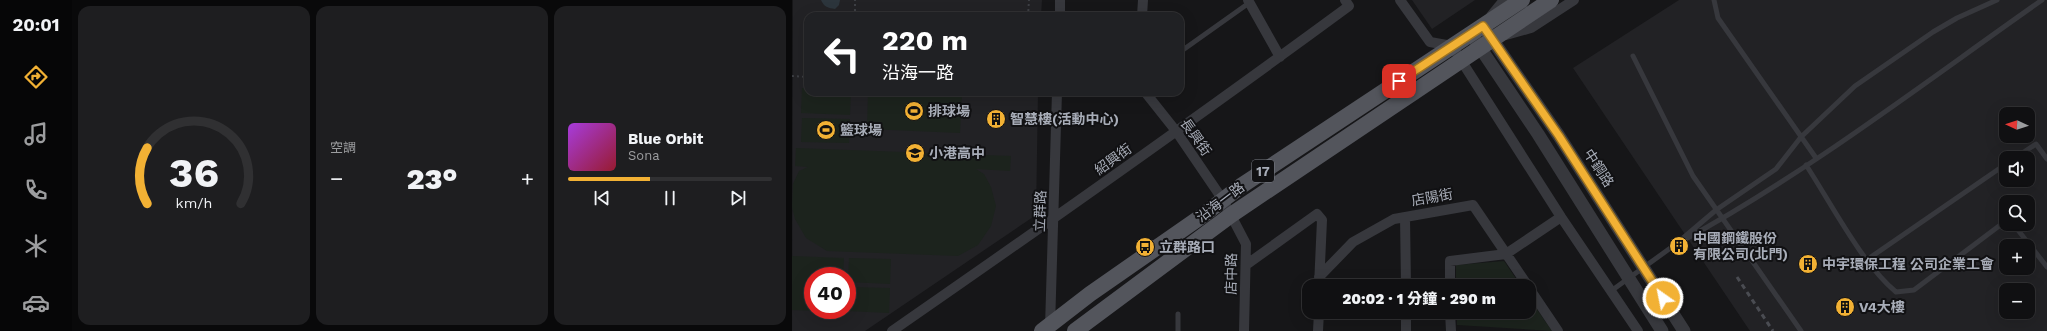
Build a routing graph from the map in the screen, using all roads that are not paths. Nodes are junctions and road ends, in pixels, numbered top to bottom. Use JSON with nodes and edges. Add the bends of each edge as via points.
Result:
{"nodes":[{"id":1,"x":1060,"y":0,"type":"edge"},
{"id":2,"x":1143,"y":0,"type":"edge"},
{"id":3,"x":1400,"y":0,"type":"edge"},
{"id":4,"x":1504,"y":0,"type":"edge"},
{"id":5,"x":1522,"y":0,"type":"edge"},
{"id":6,"x":1551,"y":0,"type":"edge"},
{"id":7,"x":1574,"y":0,"type":"edge"},
{"id":8,"x":1714,"y":0,"type":"edge"},
{"id":9,"x":1997,"y":0,"type":"edge"},
{"id":10,"x":2042,"y":0,"type":"edge"},
{"id":11,"x":1249,"y":1,"type":"edge"},
{"id":12,"x":1347,"y":3,"type":"edge"},
{"id":13,"x":1060,"y":12,"type":"edge"},
{"id":14,"x":1142,"y":12,"type":"edge"},
{"id":15,"x":1477,"y":30,"type":"junction"},
{"id":16,"x":1486,"y":43,"type":"junction"},
{"id":17,"x":1452,"y":46,"type":"junction"},
{"id":18,"x":1184,"y":49,"type":"edge"},
{"id":19,"x":1633,"y":56,"type":"dead end"},
{"id":20,"x":1280,"y":57,"type":"junction"},
{"id":21,"x":1461,"y":59,"type":"junction"},
{"id":22,"x":1057,"y":96,"type":"edge"},
{"id":23,"x":1148,"y":96,"type":"edge"},
{"id":24,"x":1176,"y":131,"type":"junction"},
{"id":25,"x":1802,"y":137,"type":"junction"},
{"id":26,"x":2026,"y":151,"type":"edge"},
{"id":27,"x":1816,"y":158,"type":"junction"},
{"id":28,"x":2047,"y":159,"type":"edge"},
{"id":29,"x":1806,"y":165,"type":"junction"},
{"id":30,"x":1999,"y":169,"type":"edge"},
{"id":31,"x":1223,"y":200,"type":"junction"},
{"id":32,"x":1716,"y":210,"type":"junction"},
{"id":33,"x":1231,"y":215,"type":"junction"},
{"id":34,"x":1405,"y":217,"type":"junction"},
{"id":35,"x":1561,"y":217,"type":"junction"},
{"id":36,"x":1722,"y":218,"type":"junction"},
{"id":37,"x":1053,"y":219,"type":"junction"},
{"id":38,"x":1999,"y":227,"type":"edge"},
{"id":39,"x":2019,"y":231,"type":"edge"},
{"id":40,"x":1676,"y":244,"type":"junction"},
{"id":41,"x":1506,"y":254,"type":"junction"},
{"id":42,"x":1868,"y":259,"type":"junction"},
{"id":43,"x":1246,"y":266,"type":"junction"},
{"id":44,"x":1643,"y":267,"type":"junction"},
{"id":45,"x":2047,"y":267,"type":"edge"},
{"id":46,"x":1629,"y":278,"type":"junction"},
{"id":47,"x":1319,"y":279,"type":"edge"},
{"id":48,"x":1321,"y":279,"type":"edge"},
{"id":49,"x":1406,"y":279,"type":"edge"},
{"id":50,"x":1450,"y":279,"type":"edge"},
{"id":51,"x":1523,"y":279,"type":"edge"},
{"id":52,"x":1611,"y":291,"type":"junction"},
{"id":53,"x":1536,"y":299,"type":"edge"},
{"id":54,"x":1178,"y":314,"type":"dead end"},
{"id":55,"x":1319,"y":319,"type":"edge"},
{"id":56,"x":1406,"y":319,"type":"edge"},
{"id":57,"x":1450,"y":319,"type":"edge"},
{"id":58,"x":1047,"y":329,"type":"edge"},
{"id":59,"x":892,"y":331,"type":"edge"},
{"id":60,"x":1075,"y":331,"type":"edge"},
{"id":61,"x":1178,"y":331,"type":"edge"},
{"id":62,"x":1244,"y":331,"type":"edge"},
{"id":63,"x":1318,"y":331,"type":"edge"},
{"id":64,"x":1406,"y":331,"type":"edge"},
{"id":65,"x":1451,"y":331,"type":"edge"},
{"id":66,"x":1558,"y":331,"type":"edge"},
{"id":67,"x":1638,"y":331,"type":"edge"},
{"id":68,"x":1662,"y":331,"type":"edge"},
{"id":69,"x":1684,"y":331,"type":"edge"},
{"id":70,"x":1801,"y":331,"type":"edge"}],
"edges":[{"from":1,"to":13,"type":"street"},
{"from":2,"to":14,"type":"street"},
{"from":3,"to":17,"type":"street","via":[[1430,42]]},
{"from":4,"to":15,"type":"street"},
{"from":5,"to":15,"type":"main road","number":"17"},
{"from":6,"to":16,"type":"main road","number":"17"},
{"from":7,"to":16,"type":"street","via":[[1531,28]]},
{"from":8,"to":25,"type":"lane","via":[[1718,18]]},
{"from":9,"to":25,"type":"lane","via":[[1951,22],[1855,86]]},
{"from":10,"to":27,"type":"lane"},
{"from":11,"to":18,"type":"lane"},
{"from":11,"to":20,"type":"street"},
{"from":12,"to":20,"type":"street","name":"紹興街"},
{"from":15,"to":16,"type":"street","name":"中鋼路"},
{"from":15,"to":17,"type":"main road","name":"沿海一路","number":"17"},
{"from":16,"to":21,"type":"main road","name":"沿海一路","number":"17"},
{"from":16,"to":44,"type":"street","name":"中鋼路","via":[[1559,136]]},
{"from":16,"to":46,"type":"street","name":"中鋼路","via":[[1538,134]]},
{"from":17,"to":21,"type":"street"},
{"from":17,"to":31,"type":"main road","name":"沿海一路","number":"17"},
{"from":19,"to":32,"type":"lane","via":[[1693,176]]},
{"from":20,"to":24,"type":"street","name":"紹興街"},
{"from":21,"to":33,"type":"main road","name":"沿海一路","number":"17"},
{"from":21,"to":35,"type":"street"},
{"from":22,"to":37,"type":"street","name":"立群路"},
{"from":23,"to":24,"type":"street","name":"長興街"},
{"from":24,"to":31,"type":"street","name":"長興街"},
{"from":24,"to":37,"type":"street","name":"紹興街"},
{"from":25,"to":27,"type":"lane"},
{"from":25,"to":32,"type":"lane","via":[[1776,169]]},
{"from":26,"to":28,"type":"lane","via":[[2036,144]]},
{"from":27,"to":29,"type":"lane"},
{"from":29,"to":36,"type":"lane"},
{"from":29,"to":42,"type":"lane"},
{"from":30,"to":42,"type":"lane"},
{"from":31,"to":33,"type":"street","name":"店中路"},
{"from":31,"to":58,"type":"main road","name":"沿海一路","number":"17","via":[[1090,294]]},
{"from":32,"to":36,"type":"lane"},
{"from":32,"to":40,"type":"lane"},
{"from":33,"to":43,"type":"street","name":"店中路","via":[[1246,244]]},
{"from":33,"to":60,"type":"main road","name":"沿海一路","number":"17"},
{"from":34,"to":41,"type":"street","name":"店陽街","via":[[1473,205]]},
{"from":34,"to":48,"type":"street","name":"店陽街","via":[[1394,219],[1353,242]]},
{"from":34,"to":49,"type":"street"},
{"from":35,"to":41,"type":"street"},
{"from":35,"to":52,"type":"street"},
{"from":36,"to":40,"type":"lane"},
{"from":36,"to":70,"type":"lane"},
{"from":37,"to":58,"type":"street","name":"立群路"},
{"from":37,"to":59,"type":"street","name":"紹興街"},
{"from":38,"to":42,"type":"lane","via":[[1914,290],[1896,292],[1884,282]]},
{"from":39,"to":45,"type":"lane"},
{"from":40,"to":44,"type":"lane"},
{"from":41,"to":50,"type":"street","via":[[1450,261]]},
{"from":41,"to":51,"type":"street","name":"店陽街"},
{"from":43,"to":47,"type":"street","via":[[1317,214],[1322,220]]},
{"from":43,"to":62,"type":"street","name":"店中路"},
{"from":44,"to":46,"type":"lane"},
{"from":44,"to":69,"type":"street","name":"中鋼路"},
{"from":46,"to":52,"type":"lane"},
{"from":46,"to":68,"type":"street","name":"中鋼路"},
{"from":52,"to":67,"type":"street"},
{"from":53,"to":66,"type":"street","name":"店陽街"},
{"from":54,"to":61,"type":"lane"},
{"from":55,"to":63,"type":"street"},
{"from":56,"to":64,"type":"street"},
{"from":57,"to":65,"type":"street"}]}
